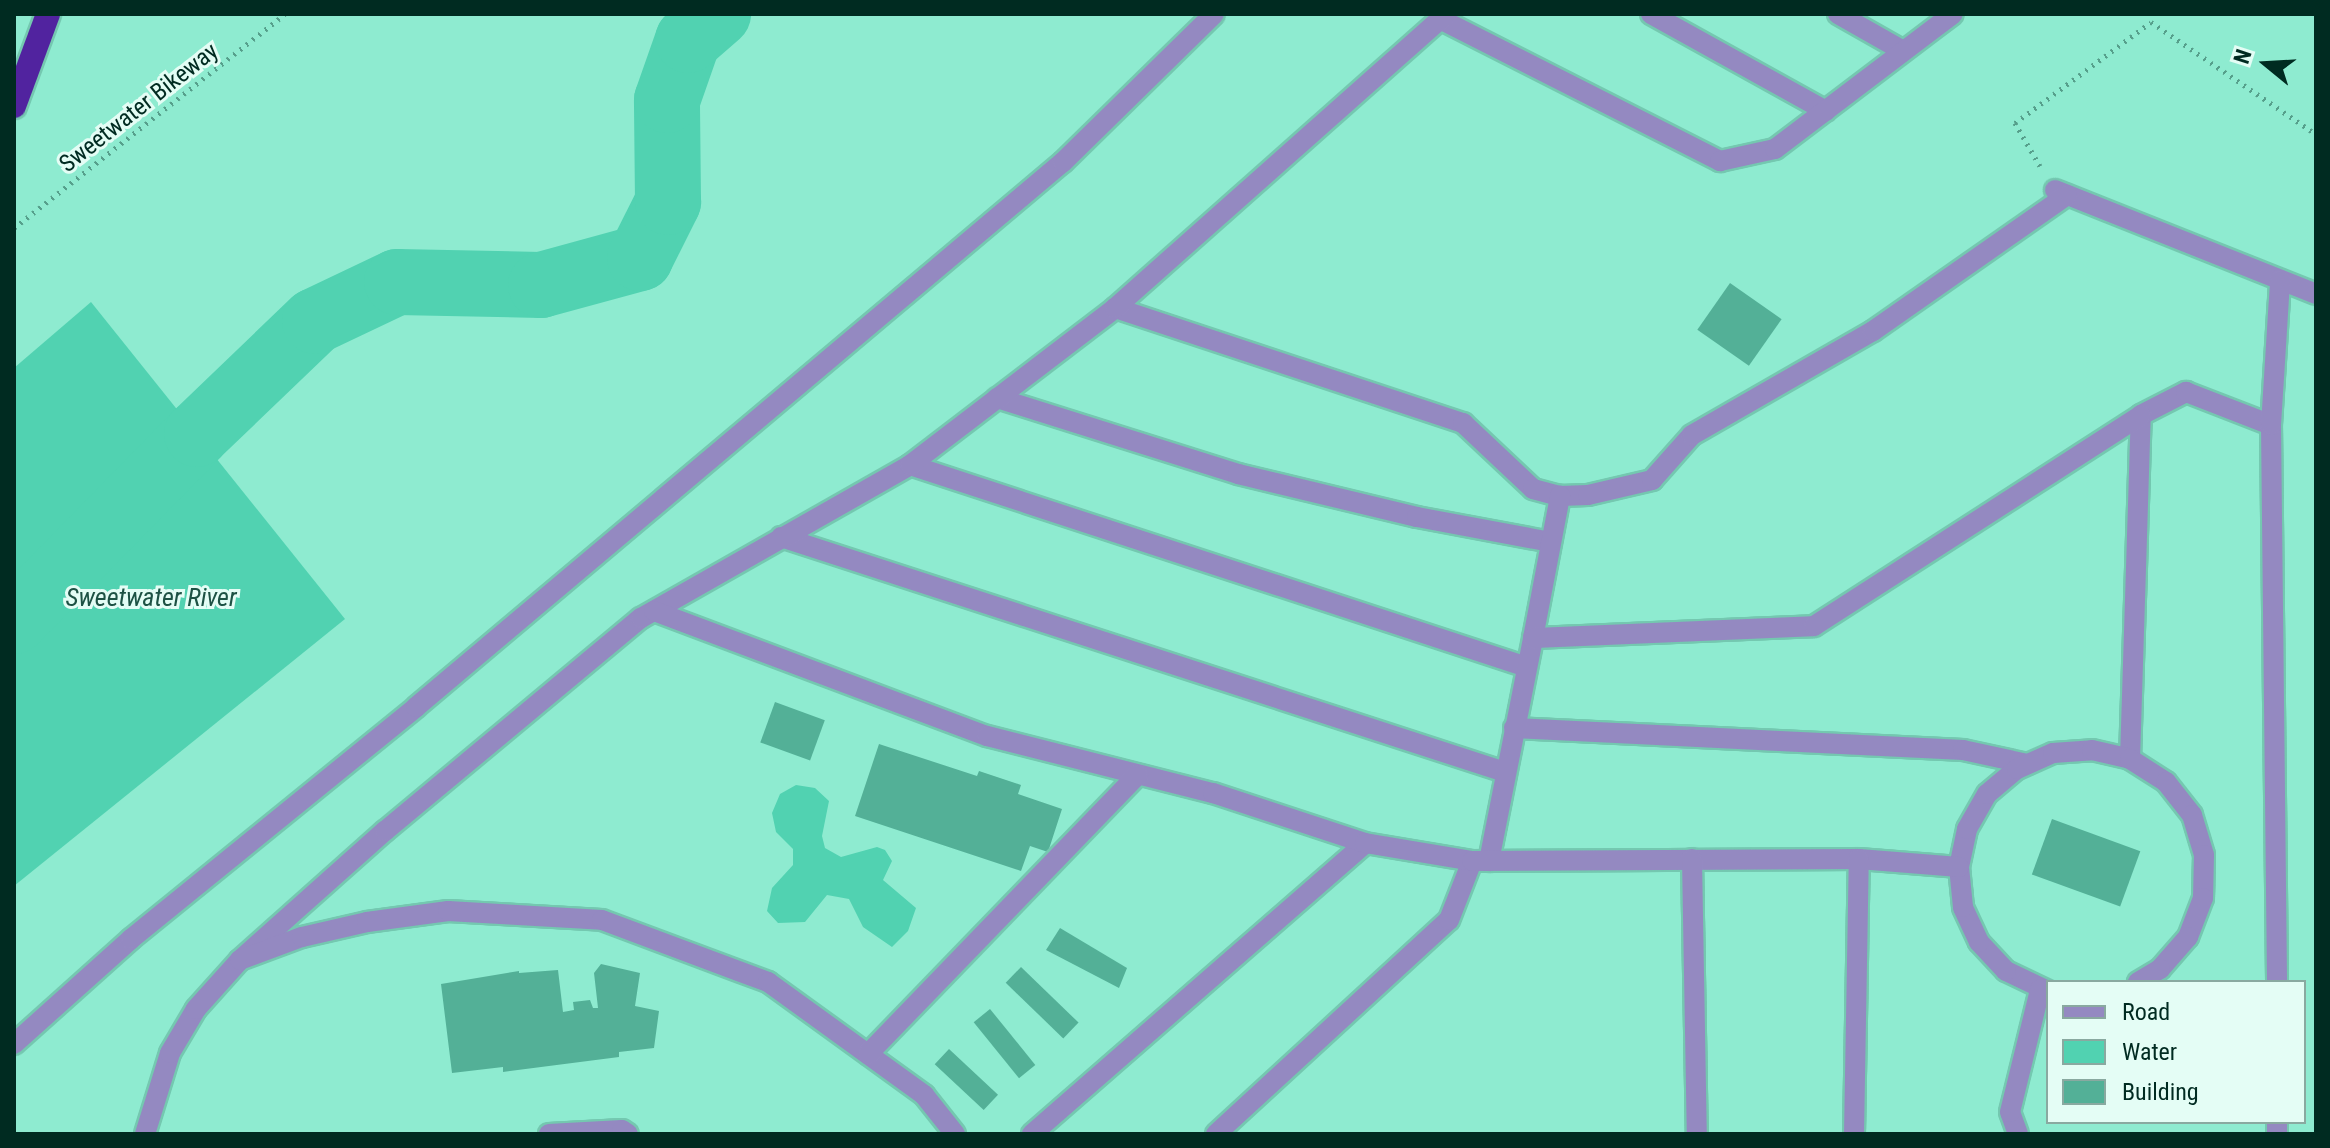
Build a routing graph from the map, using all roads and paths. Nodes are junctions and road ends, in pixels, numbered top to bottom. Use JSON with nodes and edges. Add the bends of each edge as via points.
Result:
{"nodes":[{"id":1,"x":48,"y":14,"type":"edge"},
{"id":2,"x":59,"y":14,"type":"edge"},
{"id":3,"x":285,"y":14,"type":"edge"},
{"id":4,"x":1214,"y":14,"type":"edge"},
{"id":5,"x":1651,"y":14,"type":"edge"},
{"id":6,"x":1838,"y":14,"type":"edge"},
{"id":7,"x":1953,"y":14,"type":"edge"},
{"id":8,"x":1444,"y":17,"type":"edge"},
{"id":9,"x":1903,"y":51,"type":"junction"},
{"id":10,"x":27,"y":70,"type":"junction"},
{"id":11,"x":14,"y":106,"type":"edge"},
{"id":12,"x":1826,"y":111,"type":"junction"},
{"id":13,"x":2316,"y":134,"type":"edge"},
{"id":14,"x":2061,"y":193,"type":"junction"},
{"id":15,"x":14,"y":228,"type":"edge"},
{"id":16,"x":2280,"y":280,"type":"junction"},
{"id":17,"x":2316,"y":294,"type":"edge"},
{"id":18,"x":1115,"y":308,"type":"junction"},
{"id":19,"x":997,"y":398,"type":"junction"},
{"id":20,"x":2141,"y":415,"type":"junction"},
{"id":21,"x":2271,"y":425,"type":"junction"},
{"id":22,"x":910,"y":465,"type":"junction"},
{"id":23,"x":1560,"y":496,"type":"junction"},
{"id":24,"x":781,"y":537,"type":"junction"},
{"id":25,"x":1551,"y":542,"type":"junction"},
{"id":26,"x":654,"y":611,"type":"junction"},
{"id":27,"x":1533,"y":638,"type":"junction"},
{"id":28,"x":1527,"y":667,"type":"junction"},
{"id":29,"x":1514,"y":728,"type":"junction"},
{"id":30,"x":2130,"y":759,"type":"junction"},
{"id":31,"x":2027,"y":764,"type":"junction"},
{"id":32,"x":1505,"y":772,"type":"junction"},
{"id":33,"x":1137,"y":775,"type":"junction"},
{"id":34,"x":1365,"y":843,"type":"junction"},
{"id":35,"x":1692,"y":859,"type":"junction"},
{"id":36,"x":1859,"y":859,"type":"junction"},
{"id":37,"x":1480,"y":861,"type":"junction"},
{"id":38,"x":1959,"y":867,"type":"junction"},
{"id":39,"x":240,"y":960,"type":"junction"},
{"id":40,"x":2141,"y":980,"type":"edge"},
{"id":41,"x":2277,"y":980,"type":"edge"},
{"id":42,"x":2044,"y":990,"type":"edge"},
{"id":43,"x":14,"y":1044,"type":"edge"},
{"id":44,"x":868,"y":1054,"type":"junction"},
{"id":45,"x":145,"y":1134,"type":"edge"},
{"id":46,"x":549,"y":1134,"type":"edge"},
{"id":47,"x":628,"y":1134,"type":"edge"},
{"id":48,"x":955,"y":1134,"type":"edge"},
{"id":49,"x":1032,"y":1134,"type":"edge"},
{"id":50,"x":1216,"y":1134,"type":"edge"},
{"id":51,"x":1697,"y":1134,"type":"edge"},
{"id":52,"x":1854,"y":1134,"type":"edge"},
{"id":53,"x":2018,"y":1134,"type":"edge"}],
"edges":[{"from":1,"to":10,"type":"highway"},
{"from":2,"to":10,"type":"highway"},
{"from":3,"to":15,"type":"path","name":"Sweetwater Bikeway"},
{"from":4,"to":43,"type":"street","via":[[1063,162],[416,707],[131,939]]},
{"from":5,"to":12,"type":"street"},
{"from":6,"to":9,"type":"street"},
{"from":7,"to":9,"type":"street"},
{"from":8,"to":12,"type":"street","via":[[1720,161],[1775,149]]},
{"from":8,"to":18,"type":"street"},
{"from":9,"to":12,"type":"street"},
{"from":10,"to":11,"type":"highway"},
{"from":13,"to":14,"type":"path","via":[[2151,22],[2015,123]]},
{"from":14,"to":16,"type":"street"},
{"from":14,"to":23,"type":"street","via":[[1873,331],[1692,435],[1652,480]]},
{"from":16,"to":17,"type":"street"},
{"from":16,"to":21,"type":"street"},
{"from":18,"to":19,"type":"street"},
{"from":18,"to":23,"type":"street","via":[[1463,423],[1533,489]]},
{"from":19,"to":22,"type":"street"},
{"from":19,"to":25,"type":"street","via":[[1238,474],[1417,517]]},
{"from":20,"to":21,"type":"street","via":[[2186,392]]},
{"from":20,"to":27,"type":"street","via":[[1814,626]]},
{"from":20,"to":30,"type":"street"},
{"from":21,"to":41,"type":"street"},
{"from":22,"to":24,"type":"street"},
{"from":22,"to":28,"type":"street"},
{"from":23,"to":25,"type":"street"},
{"from":24,"to":26,"type":"street"},
{"from":24,"to":32,"type":"street"},
{"from":25,"to":27,"type":"street"},
{"from":26,"to":33,"type":"street","via":[[987,736]]},
{"from":26,"to":39,"type":"street","via":[[385,831]]},
{"from":27,"to":28,"type":"street"},
{"from":28,"to":29,"type":"street"},
{"from":29,"to":31,"type":"street","via":[[1963,750]]},
{"from":29,"to":32,"type":"street"},
{"from":30,"to":31,"type":"street","via":[[2092,750],[2053,753]]},
{"from":30,"to":40,"type":"street","via":[[2166,782],[2192,815],[2204,855],[2203,898],[2188,937],[2160,969]]},
{"from":31,"to":38,"type":"street","via":[[1987,794],[1967,829]]},
{"from":32,"to":37,"type":"street"},
{"from":33,"to":34,"type":"street","via":[[1213,793]]},
{"from":33,"to":44,"type":"street"},
{"from":34,"to":37,"type":"street"},
{"from":34,"to":49,"type":"street"},
{"from":35,"to":36,"type":"street"},
{"from":35,"to":37,"type":"street"},
{"from":35,"to":51,"type":"street"},
{"from":36,"to":38,"type":"street"},
{"from":36,"to":52,"type":"street"},
{"from":37,"to":50,"type":"street","via":[[1449,920]]},
{"from":38,"to":42,"type":"street","via":[[1963,907],[1979,942],[2006,971]]},
{"from":39,"to":44,"type":"street","via":[[302,937],[448,911],[602,920],[768,982]]},
{"from":39,"to":45,"type":"street","via":[[196,1009],[170,1053]]},
{"from":42,"to":53,"type":"street","via":[[2010,1112]]},
{"from":44,"to":48,"type":"street","via":[[924,1095]]},
{"from":46,"to":47,"type":"street"}]}
